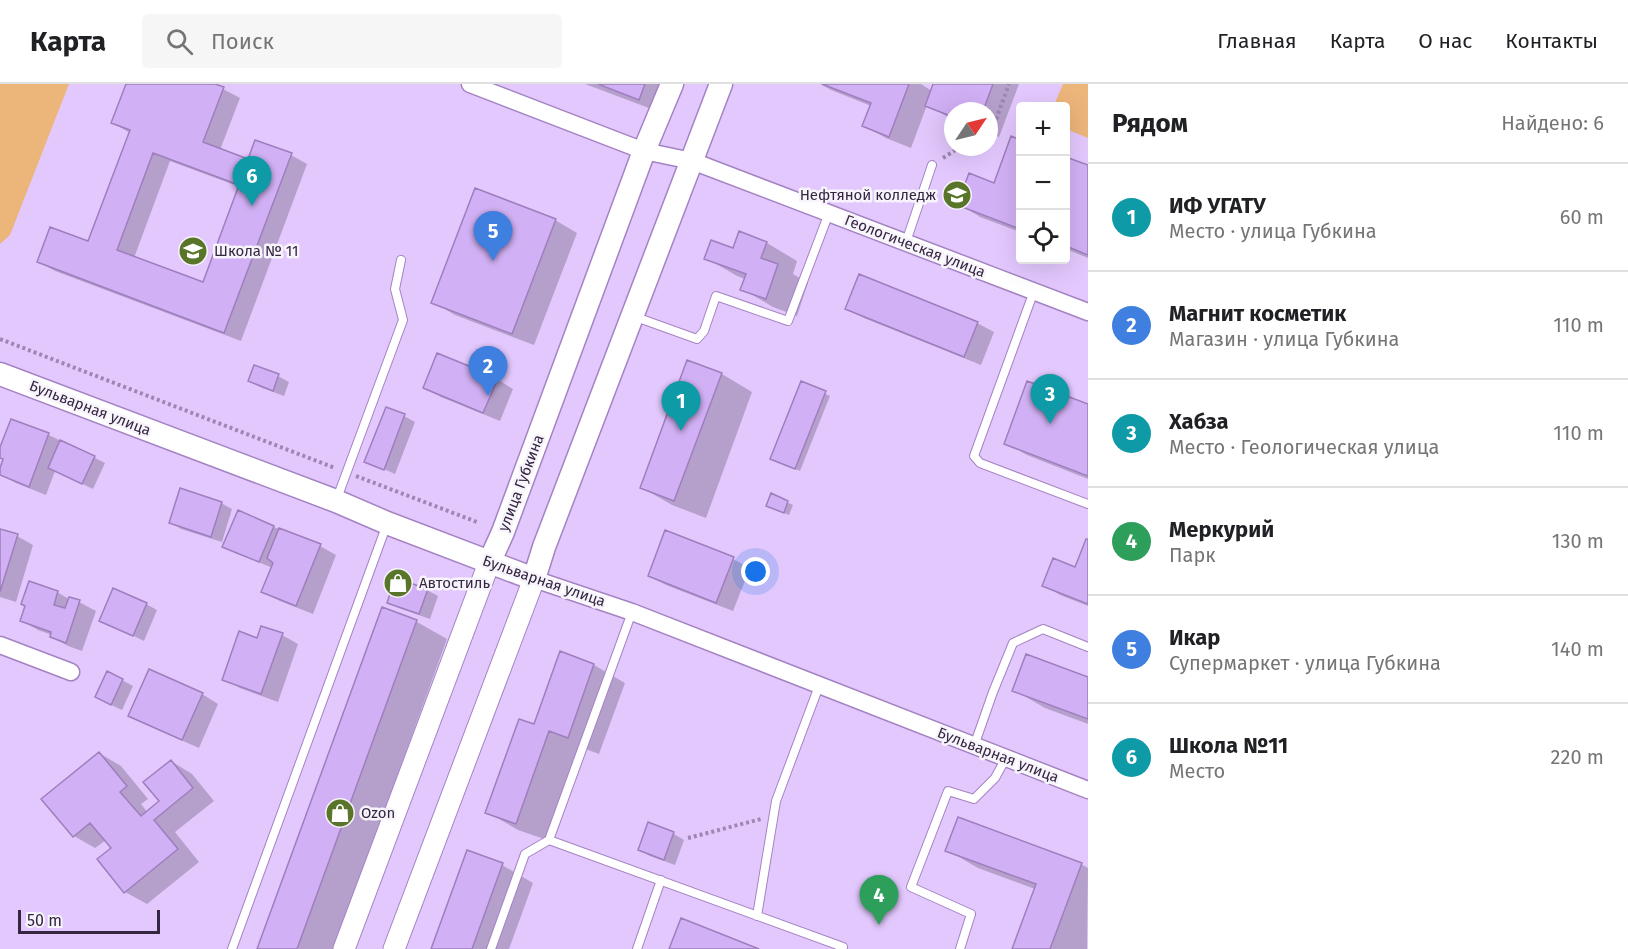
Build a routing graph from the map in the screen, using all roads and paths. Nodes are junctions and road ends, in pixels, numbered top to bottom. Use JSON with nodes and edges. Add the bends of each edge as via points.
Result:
{"nodes":[{"id":1,"x":470,"y":84,"type":"edge"},
{"id":2,"x":672,"y":84,"type":"edge"},
{"id":3,"x":721,"y":84,"type":"edge"},
{"id":4,"x":1009,"y":84,"type":"edge"},
{"id":5,"x":998,"y":114,"type":"edge"},
{"id":6,"x":644,"y":151,"type":"junction"},
{"id":7,"x":946,"y":156,"type":"edge"},
{"id":8,"x":692,"y":161,"type":"junction"},
{"id":9,"x":932,"y":165,"type":"joint"},
{"id":10,"x":829,"y":213,"type":"junction"},
{"id":11,"x":906,"y":242,"type":"junction"},
{"id":12,"x":401,"y":260,"type":"dead end"},
{"id":13,"x":1034,"y":291,"type":"junction"},
{"id":14,"x":1088,"y":312,"type":"edge"},
{"id":15,"x":633,"y":316,"type":"junction"},
{"id":16,"x":0,"y":339,"type":"edge"},
{"id":17,"x":0,"y":374,"type":"edge"},
{"id":18,"x":347,"y":473,"type":"junction"},
{"id":19,"x":336,"y":501,"type":"junction"},
{"id":20,"x":1088,"y":504,"type":"edge"},
{"id":21,"x":477,"y":522,"type":"dead end"},
{"id":22,"x":387,"y":523,"type":"junction"},
{"id":23,"x":489,"y":563,"type":"junction"},
{"id":24,"x":534,"y":579,"type":"junction"},
{"id":25,"x":632,"y":612,"type":"junction"},
{"id":26,"x":0,"y":645,"type":"edge"},
{"id":27,"x":1088,"y":647,"type":"edge"},
{"id":28,"x":71,"y":672,"type":"dead end"},
{"id":29,"x":819,"y":686,"type":"junction"},
{"id":30,"x":974,"y":746,"type":"junction"},
{"id":31,"x":1006,"y":758,"type":"junction"},
{"id":32,"x":1088,"y":790,"type":"edge"},
{"id":33,"x":773,"y":816,"type":"junction"},
{"id":34,"x":688,"y":838,"type":"dead end"},
{"id":35,"x":549,"y":840,"type":"junction"},
{"id":36,"x":661,"y":880,"type":"junction"},
{"id":37,"x":757,"y":916,"type":"junction"},
{"id":38,"x":232,"y":949,"type":"edge"},
{"id":39,"x":344,"y":949,"type":"edge"},
{"id":40,"x":394,"y":949,"type":"edge"},
{"id":41,"x":491,"y":949,"type":"edge"},
{"id":42,"x":637,"y":949,"type":"edge"},
{"id":43,"x":842,"y":949,"type":"edge"},
{"id":44,"x":960,"y":949,"type":"edge"}],
"edges":[{"from":1,"to":6,"type":"street","name":"Геологическая улица"},
{"from":2,"to":6,"type":"main road","name":"улица Губкина"},
{"from":3,"to":8,"type":"main road"},
{"from":4,"to":5,"type":"path"},
{"from":6,"to":8,"type":"street","name":"Геологическая улица"},
{"from":6,"to":23,"type":"main road","name":"улица Губкина"},
{"from":7,"to":9,"type":"path"},
{"from":8,"to":10,"type":"street","name":"Геологическая улица"},
{"from":8,"to":15,"type":"main road"},
{"from":9,"to":11,"type":"lane"},
{"from":10,"to":11,"type":"street","name":"Геологическая улица"},
{"from":10,"to":15,"type":"lane","via":[[788,321],[717,296],[697,339]]},
{"from":11,"to":13,"type":"street","name":"Геологическая улица"},
{"from":12,"to":18,"type":"lane","via":[[395,289],[403,320]]},
{"from":13,"to":14,"type":"street","name":"Геологическая улица"},
{"from":13,"to":20,"type":"lane","via":[[974,456],[980,463]]},
{"from":15,"to":24,"type":"main road"},
{"from":16,"to":18,"type":"path"},
{"from":17,"to":19,"type":"main road","name":"Бульварная улица"},
{"from":18,"to":19,"type":"lane"},
{"from":18,"to":21,"type":"path"},
{"from":19,"to":22,"type":"main road","name":"Бульварная улица"},
{"from":22,"to":23,"type":"main road","name":"Бульварная улица"},
{"from":22,"to":38,"type":"lane"},
{"from":23,"to":24,"type":"main road","name":"Бульварная улица"},
{"from":23,"to":39,"type":"street","name":"улица Губкина"},
{"from":24,"to":25,"type":"street","name":"Бульварная улица"},
{"from":24,"to":40,"type":"street"},
{"from":25,"to":29,"type":"street","name":"Бульварная улица"},
{"from":25,"to":35,"type":"lane"},
{"from":26,"to":28,"type":"street"},
{"from":27,"to":30,"type":"lane","via":[[1043,629],[1014,643]]},
{"from":29,"to":30,"type":"street","name":"Бульварная улица"},
{"from":29,"to":33,"type":"lane"},
{"from":30,"to":31,"type":"street","name":"Бульварная улица"},
{"from":31,"to":32,"type":"street","name":"Бульварная улица"},
{"from":31,"to":44,"type":"lane","via":[[995,778],[974,799],[948,791],[911,887],[971,914]]},
{"from":33,"to":34,"type":"path"},
{"from":33,"to":37,"type":"lane"},
{"from":35,"to":36,"type":"lane"},
{"from":35,"to":41,"type":"lane","via":[[525,854]]},
{"from":36,"to":37,"type":"lane"},
{"from":36,"to":42,"type":"lane"},
{"from":37,"to":43,"type":"lane"}]}
